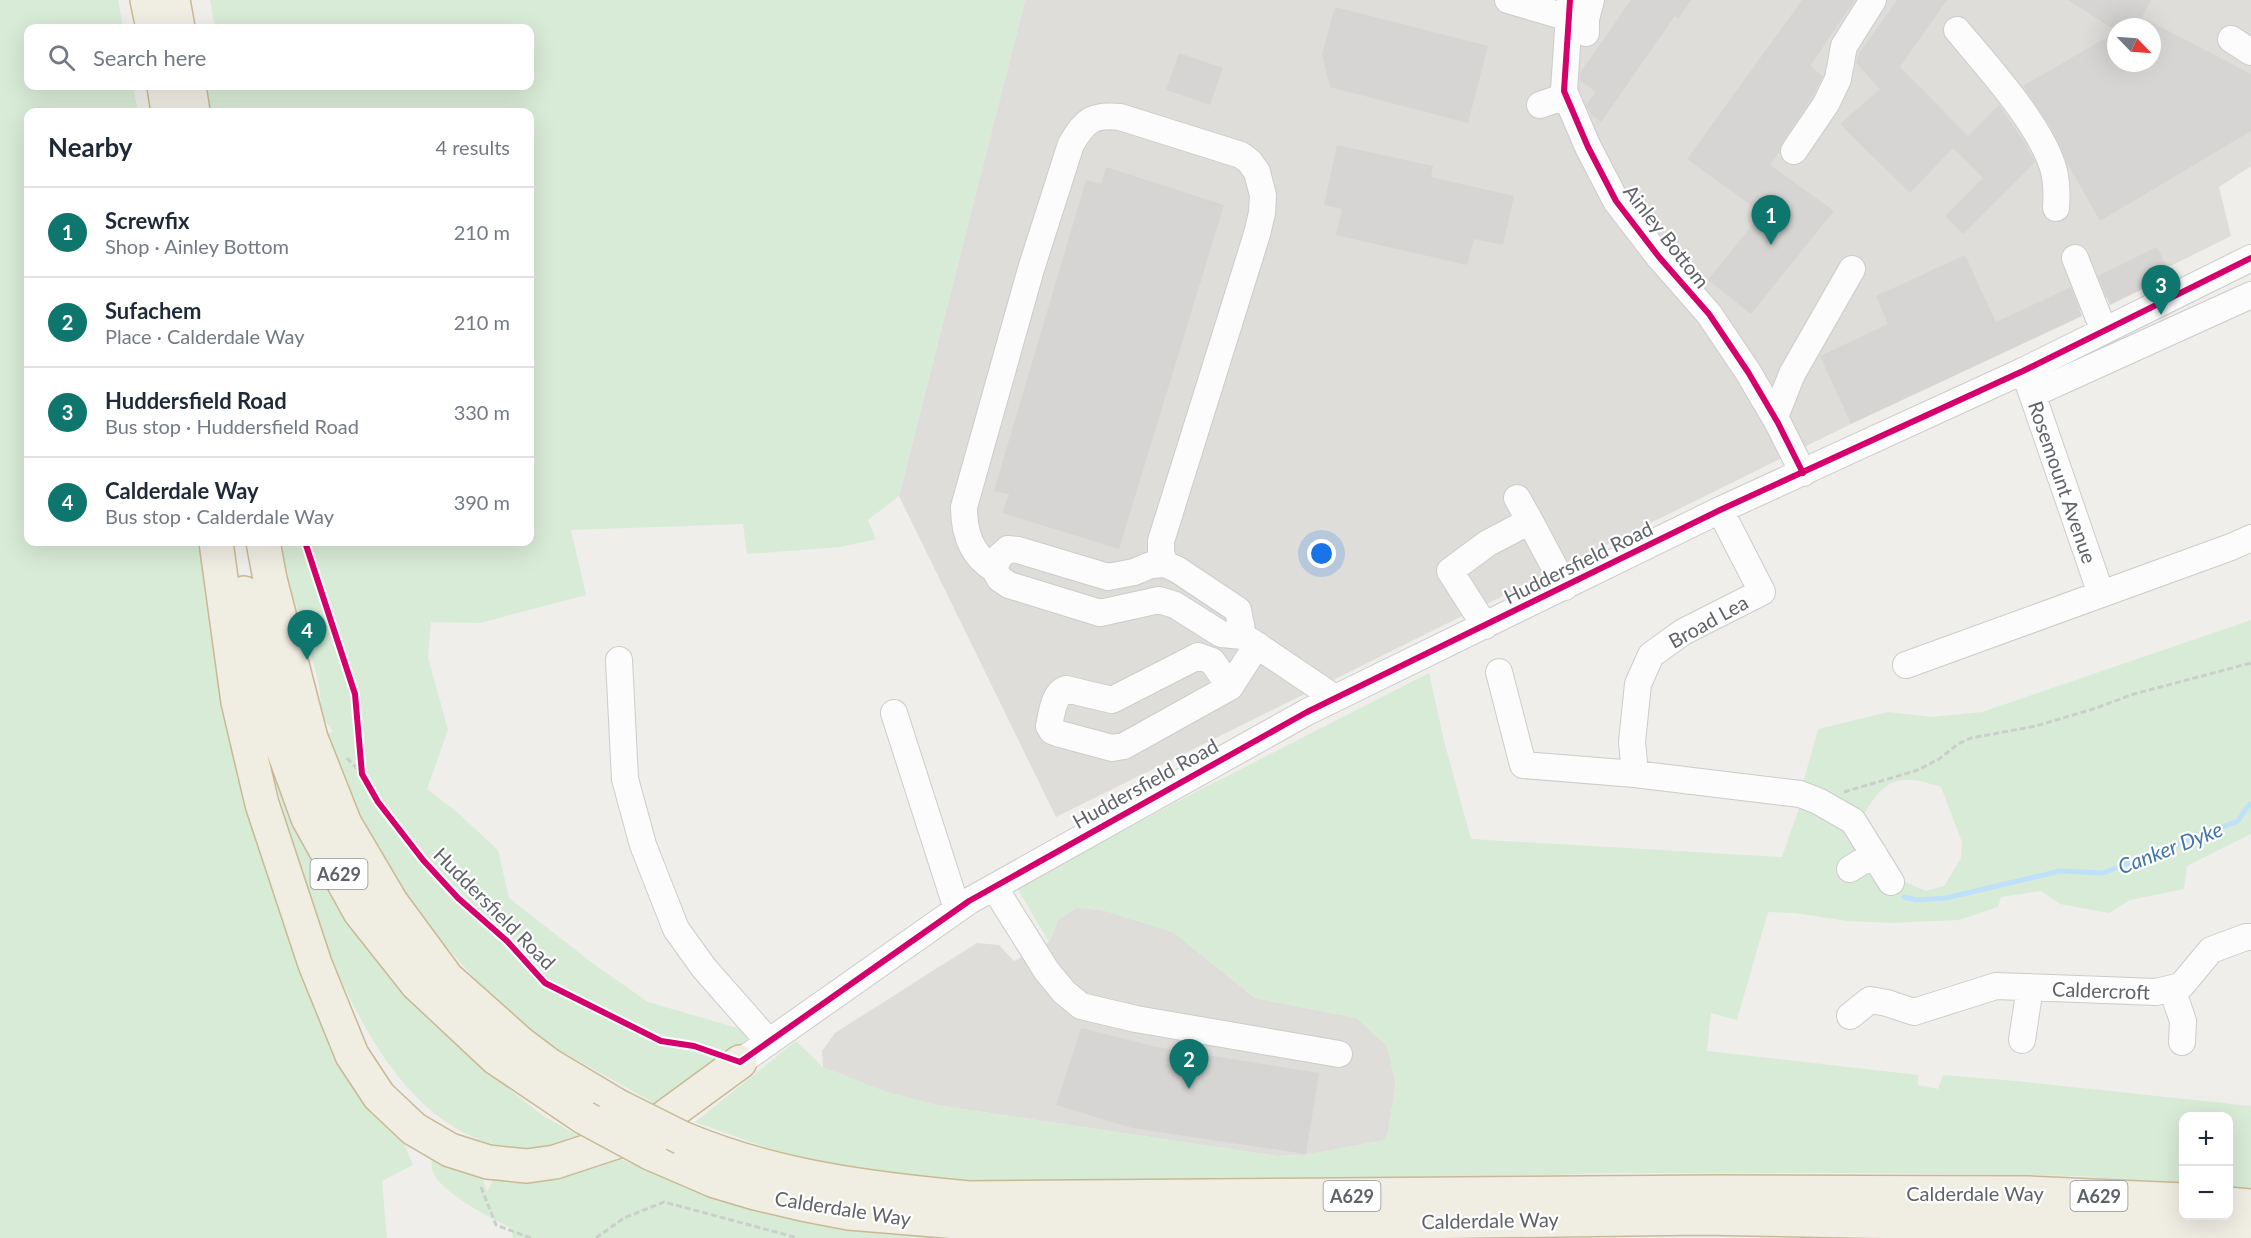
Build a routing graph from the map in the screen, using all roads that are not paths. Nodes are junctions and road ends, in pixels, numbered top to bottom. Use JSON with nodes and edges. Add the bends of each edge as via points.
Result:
{"nodes":[{"id":1,"x":1508,"y":0,"type":"edge"},
{"id":2,"x":1591,"y":0,"type":"edge"},
{"id":3,"x":1873,"y":0,"type":"edge"},
{"id":4,"x":1575,"y":17,"type":"edge"},
{"id":5,"x":1958,"y":30,"type":"dead end"},
{"id":6,"x":165,"y":90,"type":"edge"},
{"id":7,"x":190,"y":90,"type":"edge"},
{"id":8,"x":1566,"y":96,"type":"junction"},
{"id":9,"x":1540,"y":105,"type":"dead end"},
{"id":10,"x":167,"y":108,"type":"edge"},
{"id":11,"x":193,"y":108,"type":"edge"},
{"id":12,"x":1794,"y":151,"type":"dead end"},
{"id":13,"x":2056,"y":208,"type":"dead end"},
{"id":14,"x":2075,"y":258,"type":"dead end"},
{"id":15,"x":2251,"y":258,"type":"edge"},
{"id":16,"x":1852,"y":269,"type":"dead end"},
{"id":17,"x":2227,"y":270,"type":"junction"},
{"id":18,"x":2251,"y":282,"type":"edge"},
{"id":19,"x":2251,"y":295,"type":"edge"},
{"id":20,"x":2104,"y":331,"type":"junction"},
{"id":21,"x":2023,"y":371,"type":"junction"},
{"id":22,"x":2033,"y":394,"type":"junction"},
{"id":23,"x":1775,"y":417,"type":"junction"},
{"id":24,"x":1803,"y":473,"type":"junction"},
{"id":25,"x":1517,"y":498,"type":"dead end"},
{"id":26,"x":1720,"y":510,"type":"junction"},
{"id":27,"x":1530,"y":521,"type":"junction"},
{"id":28,"x":2251,"y":538,"type":"edge"},
{"id":29,"x":217,"y":546,"type":"edge"},
{"id":30,"x":236,"y":546,"type":"edge"},
{"id":31,"x":264,"y":546,"type":"edge"},
{"id":32,"x":1165,"y":564,"type":"junction"},
{"id":33,"x":994,"y":569,"type":"junction"},
{"id":34,"x":1565,"y":587,"type":"junction"},
{"id":35,"x":2101,"y":594,"type":"junction"},
{"id":36,"x":1485,"y":626,"type":"junction"},
{"id":37,"x":1250,"y":641,"type":"junction"},
{"id":38,"x":619,"y":660,"type":"dead end"},
{"id":39,"x":1906,"y":665,"type":"dead end"},
{"id":40,"x":1499,"y":672,"type":"dead end"},
{"id":41,"x":1230,"y":687,"type":"junction"},
{"id":42,"x":1335,"y":698,"type":"junction"},
{"id":43,"x":894,"y":713,"type":"dead end"},
{"id":44,"x":1635,"y":774,"type":"junction"},
{"id":45,"x":1874,"y":854,"type":"junction"},
{"id":46,"x":1850,"y":868,"type":"dead end"},
{"id":47,"x":1891,"y":882,"type":"dead end"},
{"id":48,"x":994,"y":887,"type":"junction"},
{"id":49,"x":957,"y":909,"type":"junction"},
{"id":50,"x":2251,"y":937,"type":"edge"},
{"id":51,"x":2030,"y":987,"type":"junction"},
{"id":52,"x":2172,"y":989,"type":"junction"},
{"id":53,"x":1850,"y":1016,"type":"dead end"},
{"id":54,"x":2022,"y":1040,"type":"dead end"},
{"id":55,"x":769,"y":1042,"type":"junction"},
{"id":56,"x":2181,"y":1042,"type":"dead end"},
{"id":57,"x":1339,"y":1054,"type":"dead end"},
{"id":58,"x":740,"y":1062,"type":"joint"},
{"id":59,"x":2179,"y":1200,"type":"edge"},
{"id":60,"x":2233,"y":1204,"type":"edge"},
{"id":61,"x":2251,"y":1206,"type":"edge"},
{"id":62,"x":2251,"y":1234,"type":"edge"}],
"edges":[{"from":1,"to":4,"type":"street"},
{"from":2,"to":4,"type":"street","name":"Ainley Bottom","via":[[1586,19]]},
{"from":3,"to":12,"type":"street","via":[[1844,46],[1838,79],[1830,96]]},
{"from":4,"to":8,"type":"street","name":"Ainley Bottom"},
{"from":5,"to":13,"type":"street","via":[[2044,146],[2054,170]]},
{"from":6,"to":10,"type":"highway"},
{"from":7,"to":11,"type":"highway"},
{"from":8,"to":9,"type":"street"},
{"from":8,"to":23,"type":"street","name":"Ainley Bottom","via":[[1616,201],[1709,314]]},
{"from":14,"to":20,"type":"street"},
{"from":15,"to":17,"type":"street","name":"Huddersfield Road"},
{"from":16,"to":23,"type":"street","via":[[1792,374]]},
{"from":17,"to":18,"type":"street"},
{"from":17,"to":20,"type":"street","name":"Huddersfield Road"},
{"from":19,"to":22,"type":"street"},
{"from":20,"to":21,"type":"street","name":"Huddersfield Road"},
{"from":21,"to":22,"type":"street","name":"Rosemount Avenue"},
{"from":21,"to":24,"type":"street","name":"Huddersfield Road"},
{"from":22,"to":35,"type":"street","name":"Rosemount Avenue"},
{"from":23,"to":24,"type":"street","name":"Ainley Bottom"},
{"from":24,"to":26,"type":"street","name":"Huddersfield Road"},
{"from":25,"to":27,"type":"street"},
{"from":26,"to":34,"type":"street","name":"Huddersfield Road"},
{"from":26,"to":44,"type":"street","name":"Broad Lea","via":[[1762,592],[1683,632],[1651,655],[1638,684],[1632,742]]},
{"from":27,"to":34,"type":"street"},
{"from":27,"to":36,"type":"street","via":[[1488,543],[1450,571]]},
{"from":28,"to":35,"type":"street"},
{"from":29,"to":58,"type":"highway","via":[[238,702],[262,804],[315,964],[352,1055],[379,1096],[414,1129],[450,1150],[488,1162],[527,1166],[555,1162],[643,1132]]},
{"from":30,"to":62,"type":"highway","name":"Calderdale Way","number":"A629","bridge":true,"via":[[251,632],[277,733],[308,818],[360,912],[417,984],[496,1058],[585,1118],[650,1153],[715,1180],[755,1193],[849,1213],[994,1226],[1702,1218],[2165,1227]]},
{"from":31,"to":59,"type":"highway","name":"Calderdale Way","number":"A629","bridge":true,"via":[[311,738],[345,824],[391,902],[447,978],[549,1065],[615,1105],[716,1152],[820,1180],[969,1198],[1994,1192]]},
{"from":32,"to":33,"type":"street","via":[[1108,577],[1008,549]]},
{"from":32,"to":33,"type":"street","via":[[1161,541],[1251,254],[1263,195],[1257,172],[1241,155],[1120,117],[1104,116],[1085,124],[1071,144],[1031,269],[964,507],[964,528],[971,544],[984,563]]},
{"from":32,"to":37,"type":"street","via":[[1238,610]]},
{"from":33,"to":37,"type":"street","via":[[1009,585],[1100,613],[1159,600],[1175,604],[1221,634]]},
{"from":34,"to":36,"type":"street","name":"Huddersfield Road"},
{"from":35,"to":39,"type":"street"},
{"from":36,"to":42,"type":"street","name":"Huddersfield Road"},
{"from":37,"to":41,"type":"street"},
{"from":37,"to":42,"type":"street"},
{"from":38,"to":55,"type":"street","via":[[625,779],[643,845],[676,929],[704,968]]},
{"from":40,"to":44,"type":"street","via":[[1523,765]]},
{"from":41,"to":41,"type":"street","via":[[1124,746],[1112,748],[1081,740],[1052,731],[1049,726],[1061,691],[1112,700],[1198,656],[1212,661]]},
{"from":42,"to":48,"type":"street","name":"Huddersfield Road"},
{"from":43,"to":49,"type":"street"},
{"from":44,"to":45,"type":"street","via":[[1809,798],[1853,821]]},
{"from":45,"to":46,"type":"street"},
{"from":45,"to":47,"type":"street"},
{"from":48,"to":49,"type":"street","name":"Huddersfield Road"},
{"from":48,"to":57,"type":"street","via":[[1046,970],[1081,1006]]},
{"from":49,"to":55,"type":"street","name":"Huddersfield Road"},
{"from":50,"to":52,"type":"street","name":"Caldercroft","via":[[2211,950],[2181,986]]},
{"from":51,"to":52,"type":"street","name":"Caldercroft","via":[[2156,992]]},
{"from":51,"to":53,"type":"street","name":"Caldercroft","via":[[1996,986],[1914,1012],[1870,1000]]},
{"from":51,"to":54,"type":"street","name":"Caldercroft"},
{"from":52,"to":56,"type":"street","name":"Caldercroft","via":[[2183,1021]]},
{"from":55,"to":58,"type":"street","name":"Huddersfield Road"},
{"from":60,"to":61,"type":"highway"}]}
